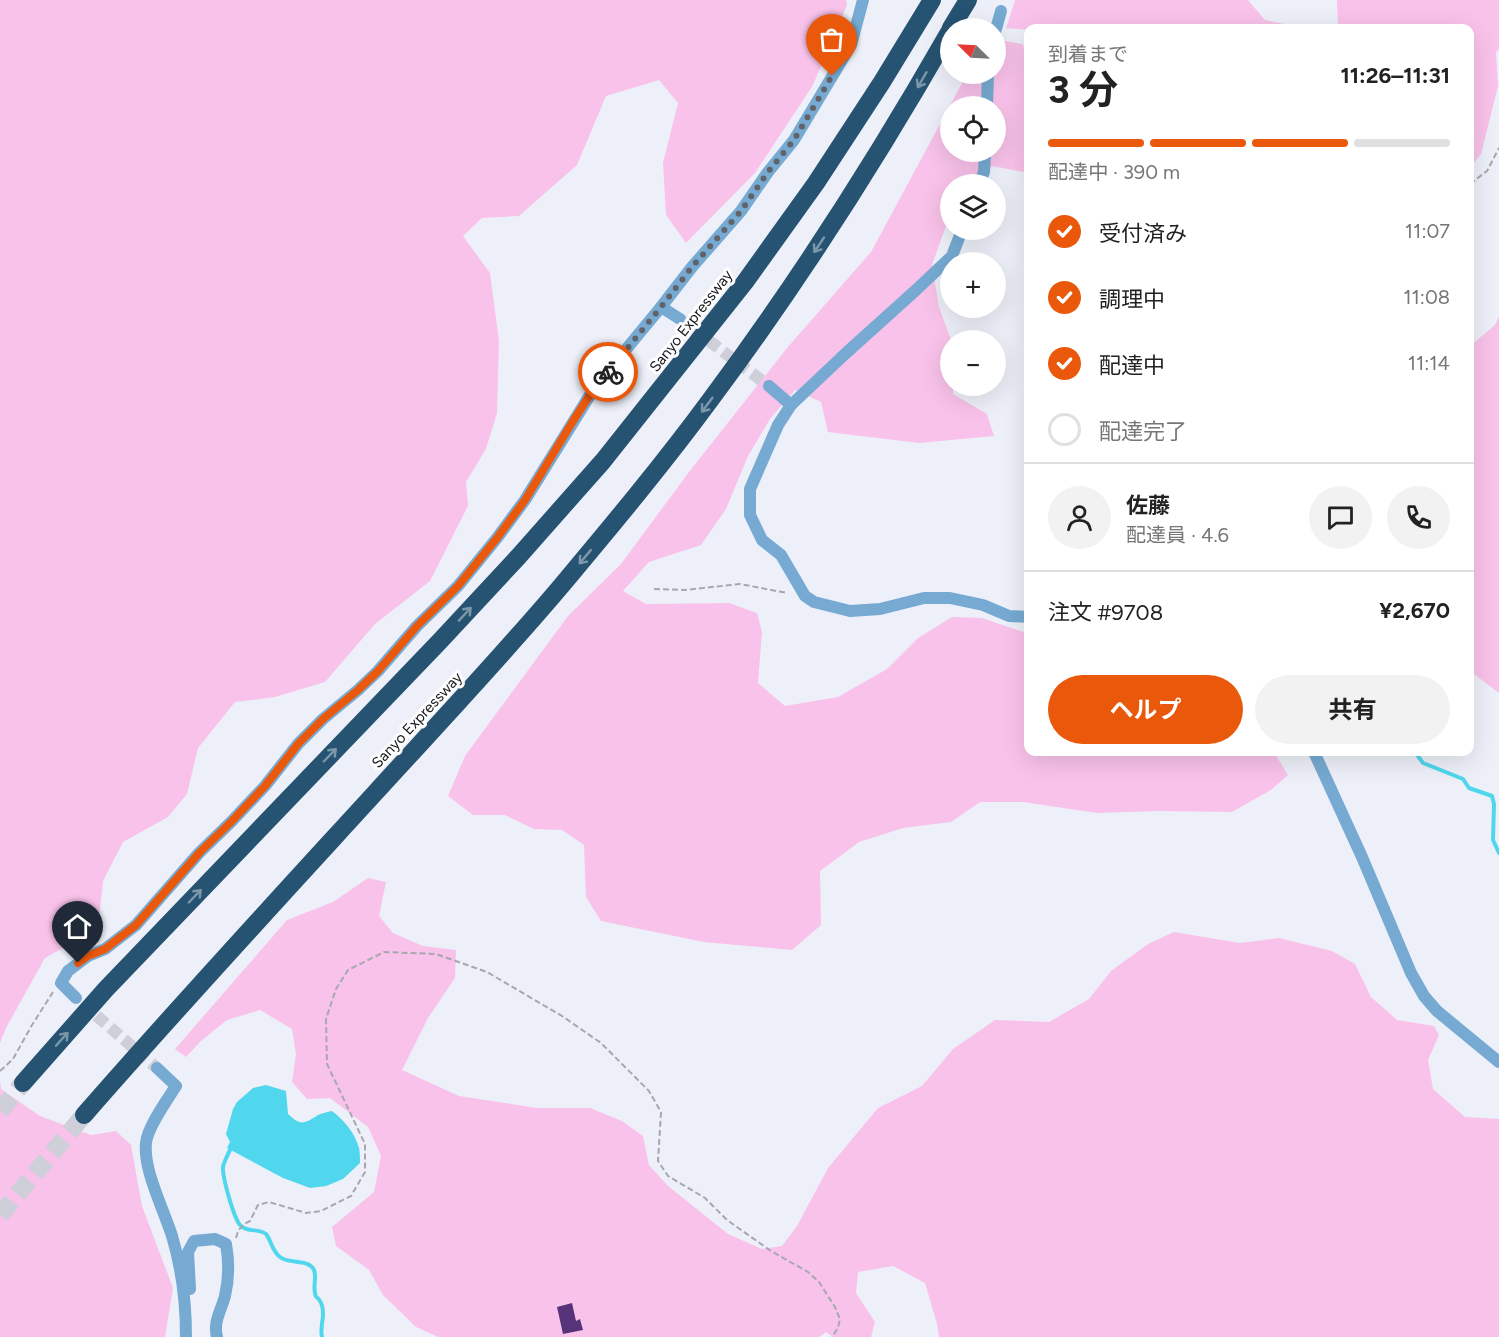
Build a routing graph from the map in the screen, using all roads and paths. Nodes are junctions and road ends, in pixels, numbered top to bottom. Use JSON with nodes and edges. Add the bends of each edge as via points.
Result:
{"nodes":[{"id":1,"x":863,"y":0,"type":"edge"},
{"id":2,"x":932,"y":0,"type":"edge"},
{"id":3,"x":968,"y":0,"type":"edge"},
{"id":4,"x":1001,"y":11,"type":"dead end"},
{"id":5,"x":957,"y":18,"type":"edge"},
{"id":6,"x":999,"y":18,"type":"edge"},
{"id":7,"x":940,"y":48,"type":"edge"},
{"id":8,"x":1499,"y":148,"type":"edge"},
{"id":9,"x":1474,"y":181,"type":"edge"},
{"id":10,"x":958,"y":240,"type":"edge"},
{"id":11,"x":661,"y":307,"type":"junction"},
{"id":12,"x":680,"y":319,"type":"tunnel mouth"},
{"id":13,"x":769,"y":386,"type":"tunnel mouth"},
{"id":14,"x":791,"y":405,"type":"junction"},
{"id":15,"x":654,"y":589,"type":"dead end"},
{"id":16,"x":805,"y":596,"type":"junction"},
{"id":17,"x":1024,"y":617,"type":"edge"},
{"id":18,"x":1316,"y":756,"type":"edge"},
{"id":19,"x":61,"y":983,"type":"junction"},
{"id":20,"x":76,"y":998,"type":"tunnel mouth"},
{"id":21,"x":1499,"y":1062,"type":"edge"},
{"id":22,"x":157,"y":1068,"type":"tunnel mouth"},
{"id":23,"x":0,"y":1071,"type":"edge"},
{"id":24,"x":23,"y":1083,"type":"tunnel mouth"},
{"id":25,"x":84,"y":1115,"type":"tunnel mouth"},
{"id":26,"x":238,"y":1231,"type":"dead end"},
{"id":27,"x":186,"y":1308,"type":"junction"},
{"id":28,"x":186,"y":1337,"type":"edge"},
{"id":29,"x":216,"y":1337,"type":"edge"},
{"id":30,"x":832,"y":1337,"type":"edge"}],
"edges":[{"from":1,"to":11,"type":"street","via":[[851,45],[794,140]]},
{"from":24,"to":2,"type":"highway","name":"Sanyo Expressway","one_way":true,"via":[[123,972],[456,624],[603,460],[745,282],[816,183]]},
{"from":3,"to":5,"type":"highway","name":"Sanyo Expressway"},
{"from":4,"to":6,"type":"street"},
{"from":7,"to":25,"type":"highway","name":"Sanyo Expressway","one_way":true,"via":[[847,203],[780,303],[636,495],[486,672]]},
{"from":8,"to":9,"type":"path","via":[[1487,171]]},
{"from":10,"to":14,"type":"street","via":[[952,256]]},
{"from":11,"to":12,"type":"street"},
{"from":11,"to":19,"type":"street","via":[[595,387],[525,500],[458,586],[378,671],[298,744],[265,786],[136,925],[68,971]]},
{"from":13,"to":14,"type":"street"},
{"from":14,"to":16,"type":"street","via":[[750,489],[750,515],[762,540],[781,555]]},
{"from":15,"to":16,"type":"path","via":[[740,584]]},
{"from":16,"to":17,"type":"street","via":[[814,602],[850,610],[880,609],[924,598],[950,598]]},
{"from":18,"to":21,"type":"street","via":[[1411,974],[1437,1011]]},
{"from":19,"to":20,"type":"street"},
{"from":19,"to":23,"type":"path","via":[[13,1059]]},
{"from":22,"to":27,"type":"street","via":[[176,1086],[150,1130],[146,1143],[148,1168],[172,1237]]},
{"from":26,"to":30,"type":"path","via":[[250,1221],[258,1205],[269,1202],[306,1213],[321,1211],[351,1196],[365,1172],[365,1144],[327,1064],[326,1019],[336,989],[348,970],[384,952],[436,954],[487,972],[601,1043],[649,1091],[661,1112],[658,1161],[668,1176],[705,1198],[727,1220],[819,1282],[840,1319]]},
{"from":27,"to":28,"type":"street"},
{"from":27,"to":29,"type":"street","via":[[190,1293],[188,1252],[194,1241],[215,1239],[226,1244],[229,1260],[225,1294],[214,1326]]}]}
